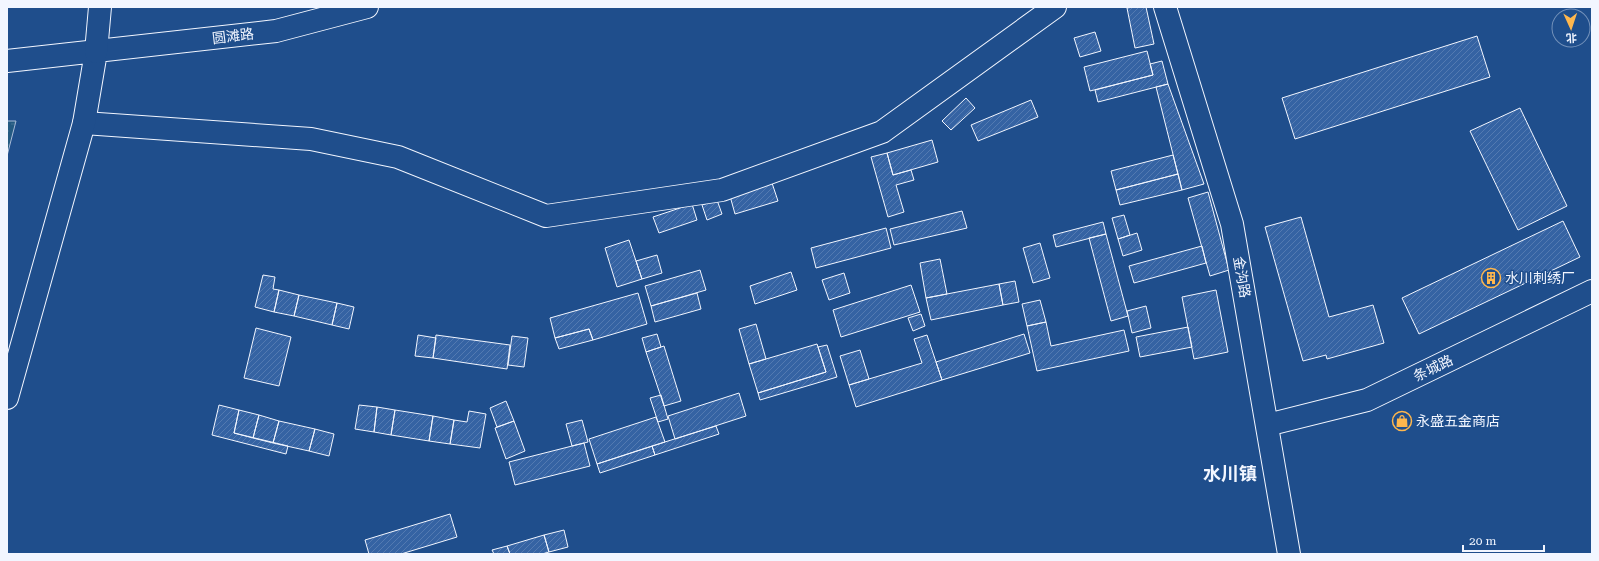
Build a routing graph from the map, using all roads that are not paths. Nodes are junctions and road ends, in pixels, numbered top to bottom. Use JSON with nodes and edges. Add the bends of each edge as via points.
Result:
{"nodes":[{"id":1,"x":100,"y":7,"type":"edge"},
{"id":2,"x":367,"y":7,"type":"edge"},
{"id":3,"x":1055,"y":7,"type":"edge"},
{"id":4,"x":1165,"y":7,"type":"edge"},
{"id":5,"x":96,"y":52,"type":"junction"},
{"id":6,"x":7,"y":61,"type":"edge"},
{"id":7,"x":84,"y":123,"type":"junction"},
{"id":8,"x":1592,"y":291,"type":"edge"},
{"id":9,"x":7,"y":398,"type":"edge"},
{"id":10,"x":1267,"y":425,"type":"junction"},
{"id":11,"x":1289,"y":554,"type":"edge"}],
"edges":[{"from":1,"to":5,"type":"street"},
{"from":2,"to":5,"type":"street","name":"圆滩路","via":[[276,31]]},
{"from":3,"to":7,"type":"street","via":[[882,132],[722,190],[546,216],[398,157],[311,138]]},
{"from":4,"to":10,"type":"street","name":"金沟路","via":[[1232,224]]},
{"from":5,"to":6,"type":"street","name":"圆滩路"},
{"from":5,"to":7,"type":"street"},
{"from":7,"to":9,"type":"street"},
{"from":8,"to":10,"type":"street","name":"条城路","via":[[1367,400]]},
{"from":10,"to":11,"type":"street","name":"金沟路"}]}
